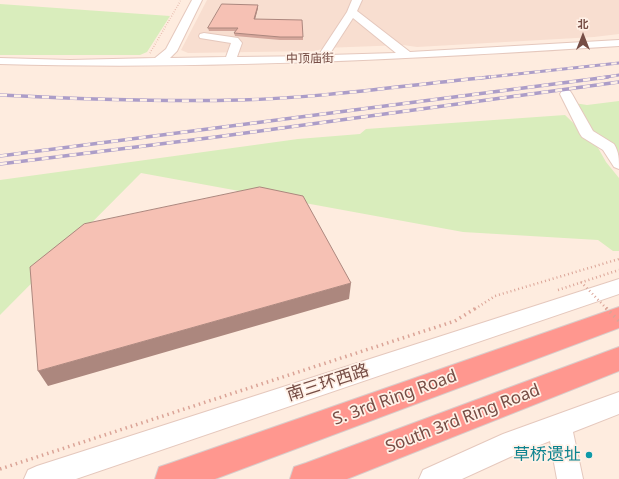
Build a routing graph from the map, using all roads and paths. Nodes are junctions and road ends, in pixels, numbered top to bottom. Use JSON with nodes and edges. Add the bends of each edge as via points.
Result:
{"nodes":[{"id":1,"x":181,"y":0,"type":"edge"},
{"id":2,"x":189,"y":0,"type":"edge"},
{"id":3,"x":197,"y":0,"type":"edge"},
{"id":4,"x":357,"y":0,"type":"edge"},
{"id":5,"x":352,"y":12,"type":"junction"},
{"id":6,"x":204,"y":36,"type":"dead end"},
{"id":7,"x":619,"y":43,"type":"edge"},
{"id":8,"x":148,"y":54,"type":"dead end"},
{"id":9,"x":407,"y":56,"type":"junction"},
{"id":10,"x":321,"y":59,"type":"junction"},
{"id":11,"x":230,"y":60,"type":"junction"},
{"id":12,"x":160,"y":61,"type":"junction"},
{"id":13,"x":0,"y":62,"type":"edge"},
{"id":14,"x":566,"y":94,"type":"dead end"},
{"id":15,"x":619,"y":164,"type":"edge"},
{"id":16,"x":619,"y":259,"type":"edge"},
{"id":17,"x":619,"y":270,"type":"edge"},
{"id":18,"x":581,"y":282,"type":"junction"},
{"id":19,"x":619,"y":286,"type":"edge"},
{"id":20,"x":558,"y":290,"type":"dead end"},
{"id":21,"x":619,"y":317,"type":"edge"},
{"id":22,"x":619,"y":321,"type":"edge"},
{"id":23,"x":619,"y":359,"type":"edge"},
{"id":24,"x":619,"y":403,"type":"edge"},
{"id":25,"x":559,"y":426,"type":"junction"},
{"id":26,"x":0,"y":469,"type":"edge"},
{"id":27,"x":568,"y":469,"type":"edge"},
{"id":28,"x":37,"y":479,"type":"edge"},
{"id":29,"x":171,"y":479,"type":"edge"},
{"id":30,"x":306,"y":479,"type":"edge"},
{"id":31,"x":432,"y":479,"type":"edge"}],
"edges":[{"from":1,"to":8,"type":"path"},
{"from":2,"to":12,"type":"street","via":[[160,51]]},
{"from":3,"to":12,"type":"street","via":[[171,51]]},
{"from":4,"to":5,"type":"street"},
{"from":5,"to":9,"type":"street"},
{"from":5,"to":10,"type":"street"},
{"from":6,"to":11,"type":"street","via":[[234,40],[237,43]]},
{"from":7,"to":9,"type":"street","name":"中顶庙街"},
{"from":9,"to":10,"type":"street","name":"中顶庙街"},
{"from":10,"to":11,"type":"street","name":"中顶庙街"},
{"from":11,"to":12,"type":"street","name":"中顶庙街"},
{"from":12,"to":13,"type":"street","name":"中顶庙街"},
{"from":14,"to":15,"type":"street","via":[[587,134],[609,147]]},
{"from":16,"to":26,"type":"path","via":[[495,296],[455,321]]},
{"from":17,"to":18,"type":"path"},
{"from":18,"to":20,"type":"path"},
{"from":18,"to":22,"type":"path","bridge":true},
{"from":19,"to":28,"type":"street","name":"南三环西路"},
{"from":21,"to":29,"type":"highway","name":"S. 3rd Ring Road"},
{"from":23,"to":30,"type":"highway","name":"South 3rd Ring Road"},
{"from":24,"to":25,"type":"street"},
{"from":25,"to":27,"type":"street"},
{"from":25,"to":31,"type":"street"}]}
